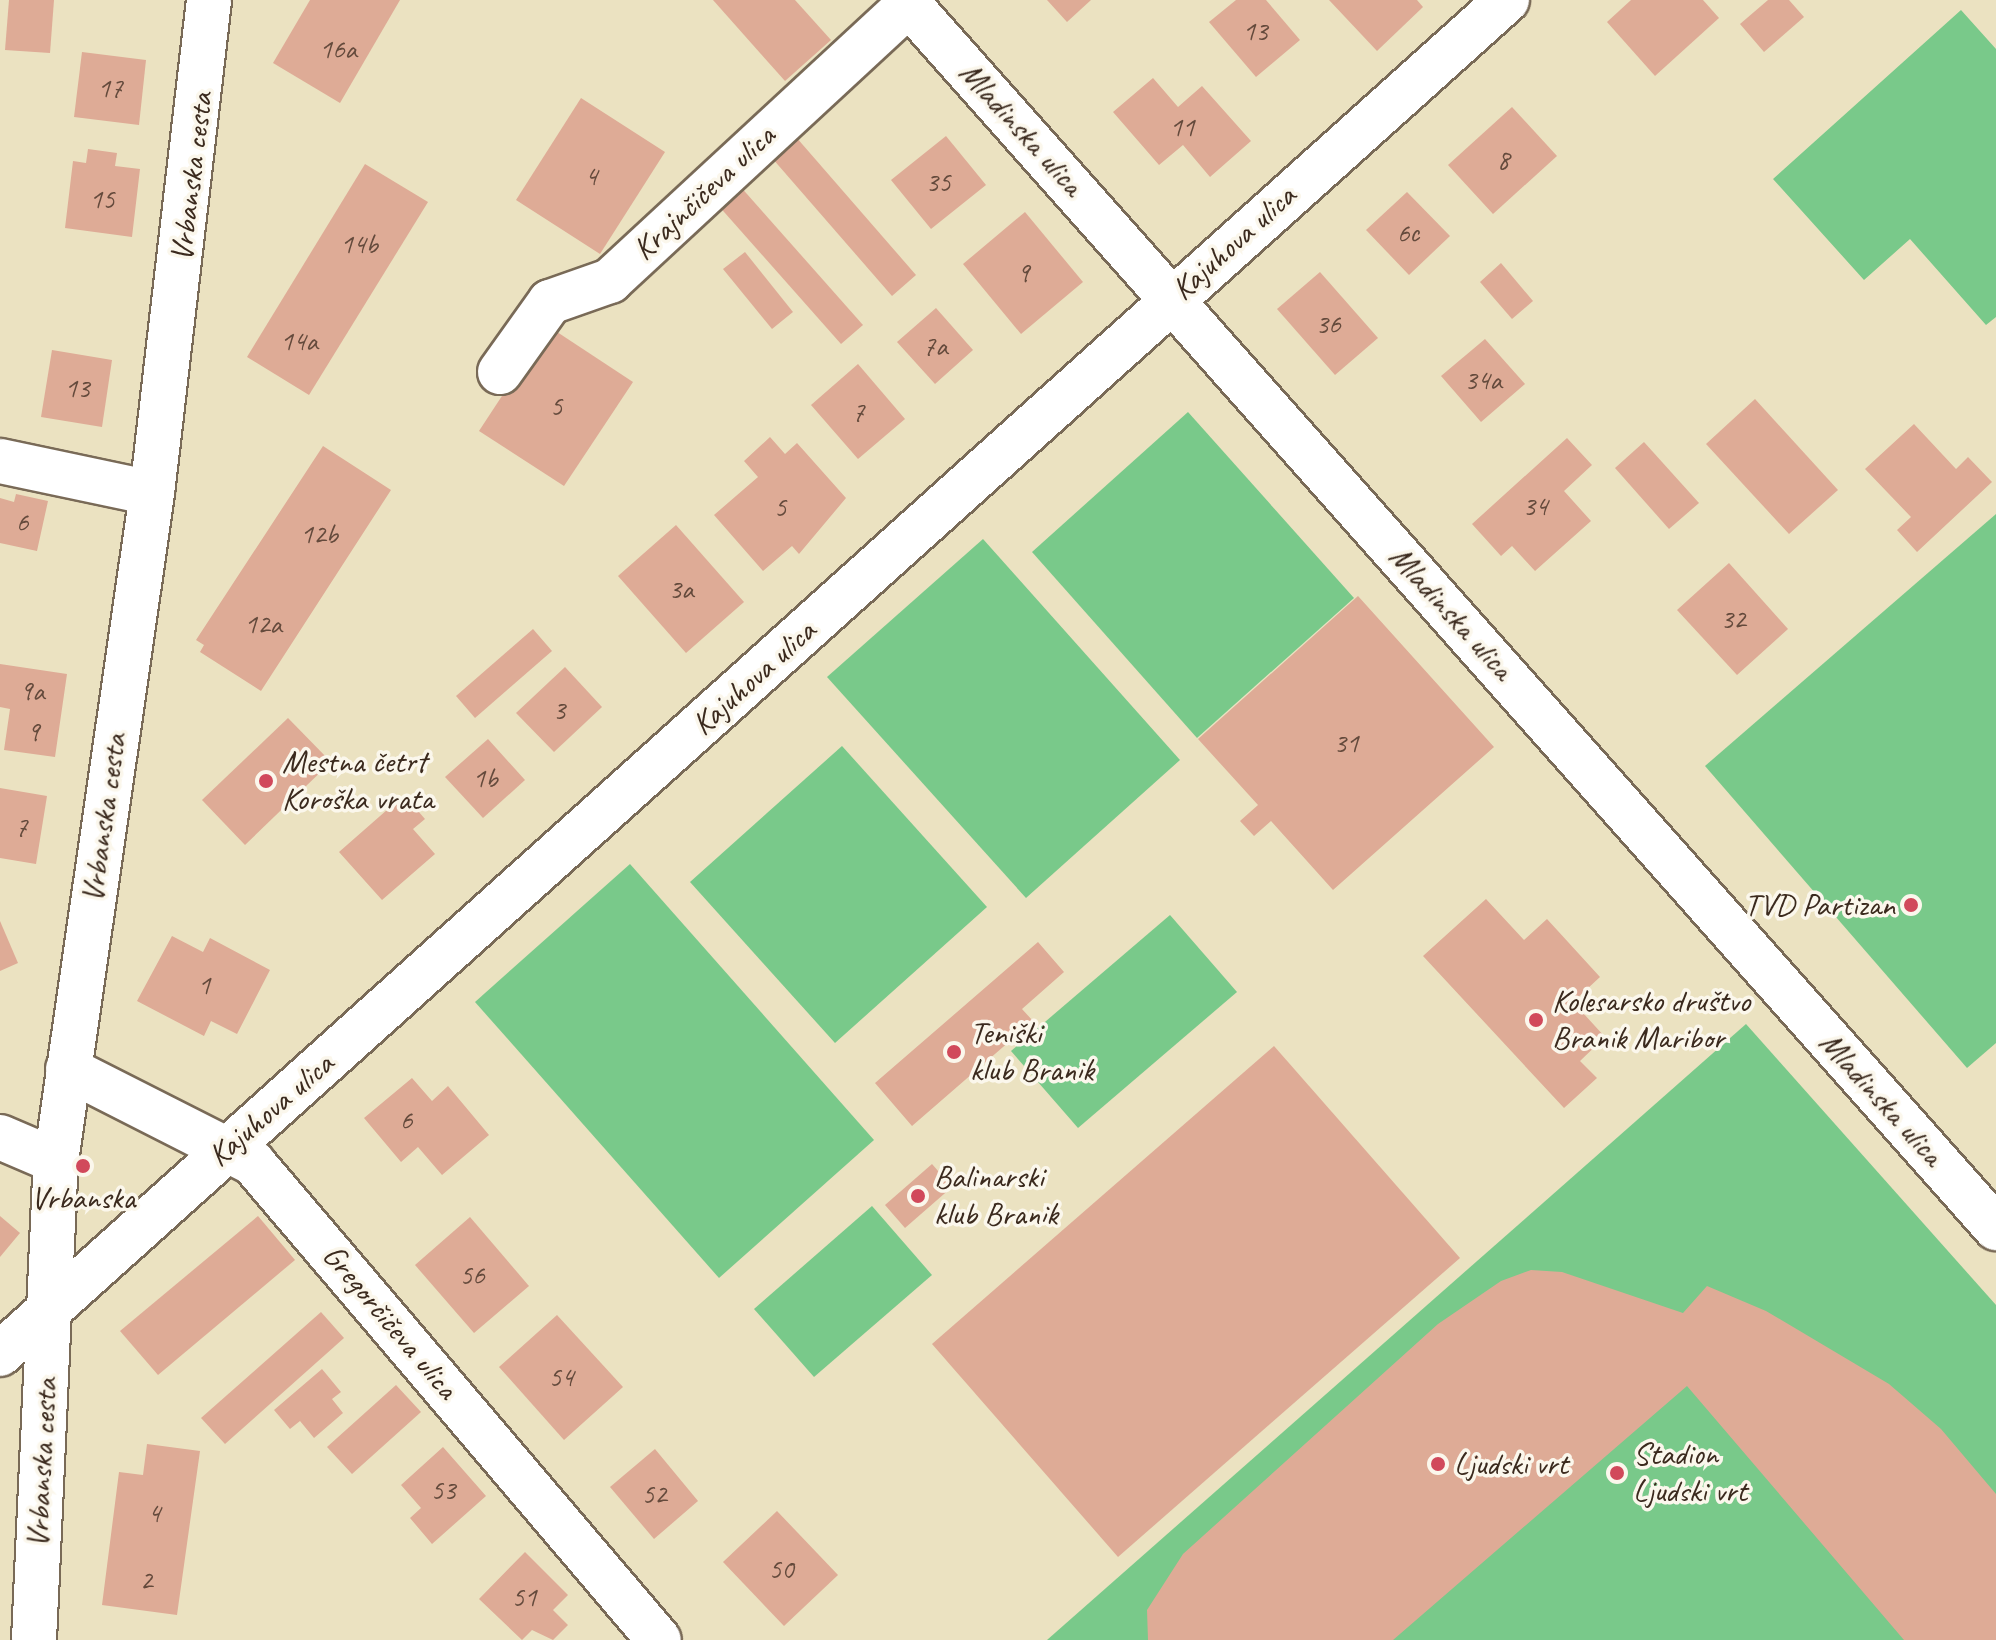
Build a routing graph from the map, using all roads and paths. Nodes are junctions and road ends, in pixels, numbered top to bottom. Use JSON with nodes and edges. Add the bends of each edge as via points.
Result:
{"nodes":[{"id":1,"x":209,"y":0,"type":"edge"},
{"id":2,"x":1507,"y":0,"type":"edge"},
{"id":3,"x":907,"y":2,"type":"edge"},
{"id":4,"x":1172,"y":297,"type":"junction"},
{"id":5,"x":500,"y":372,"type":"dead end"},
{"id":6,"x":0,"y":461,"type":"edge"},
{"id":7,"x":152,"y":493,"type":"junction"},
{"id":8,"x":68,"y":1069,"type":"junction"},
{"id":9,"x":0,"y":1137,"type":"edge"},
{"id":10,"x":226,"y":1148,"type":"junction"},
{"id":11,"x":56,"y":1161,"type":"junction"},
{"id":12,"x":1996,"y":1228,"type":"edge"},
{"id":13,"x":48,"y":1311,"type":"junction"},
{"id":14,"x":0,"y":1354,"type":"edge"},
{"id":15,"x":34,"y":1640,"type":"edge"},
{"id":16,"x":659,"y":1640,"type":"edge"}],
"edges":[{"from":1,"to":7,"type":"street","name":"Vrbanska cesta"},
{"from":2,"to":4,"type":"street","name":"Kajuhova ulica"},
{"from":3,"to":4,"type":"street","name":"Mladinska ulica"},
{"from":3,"to":5,"type":"street","name":"Krajnčičeva ulica","via":[[610,281],[550,302]]},
{"from":4,"to":10,"type":"street","name":"Kajuhova ulica"},
{"from":4,"to":12,"type":"street","name":"Mladinska ulica"},
{"from":6,"to":7,"type":"street"},
{"from":7,"to":8,"type":"street","name":"Vrbanska cesta"},
{"from":8,"to":10,"type":"street","name":"Gregorčičeva ulica"},
{"from":8,"to":11,"type":"street","name":"Vrbanska cesta"},
{"from":9,"to":11,"type":"street"},
{"from":10,"to":13,"type":"street","name":"Kajuhova ulica"},
{"from":10,"to":16,"type":"street","name":"Gregorčičeva ulica","via":[[253,1163]]},
{"from":11,"to":13,"type":"street","name":"Vrbanska cesta"},
{"from":13,"to":14,"type":"street","name":"Kajuhova ulica"},
{"from":13,"to":15,"type":"street","name":"Vrbanska cesta"}]}
